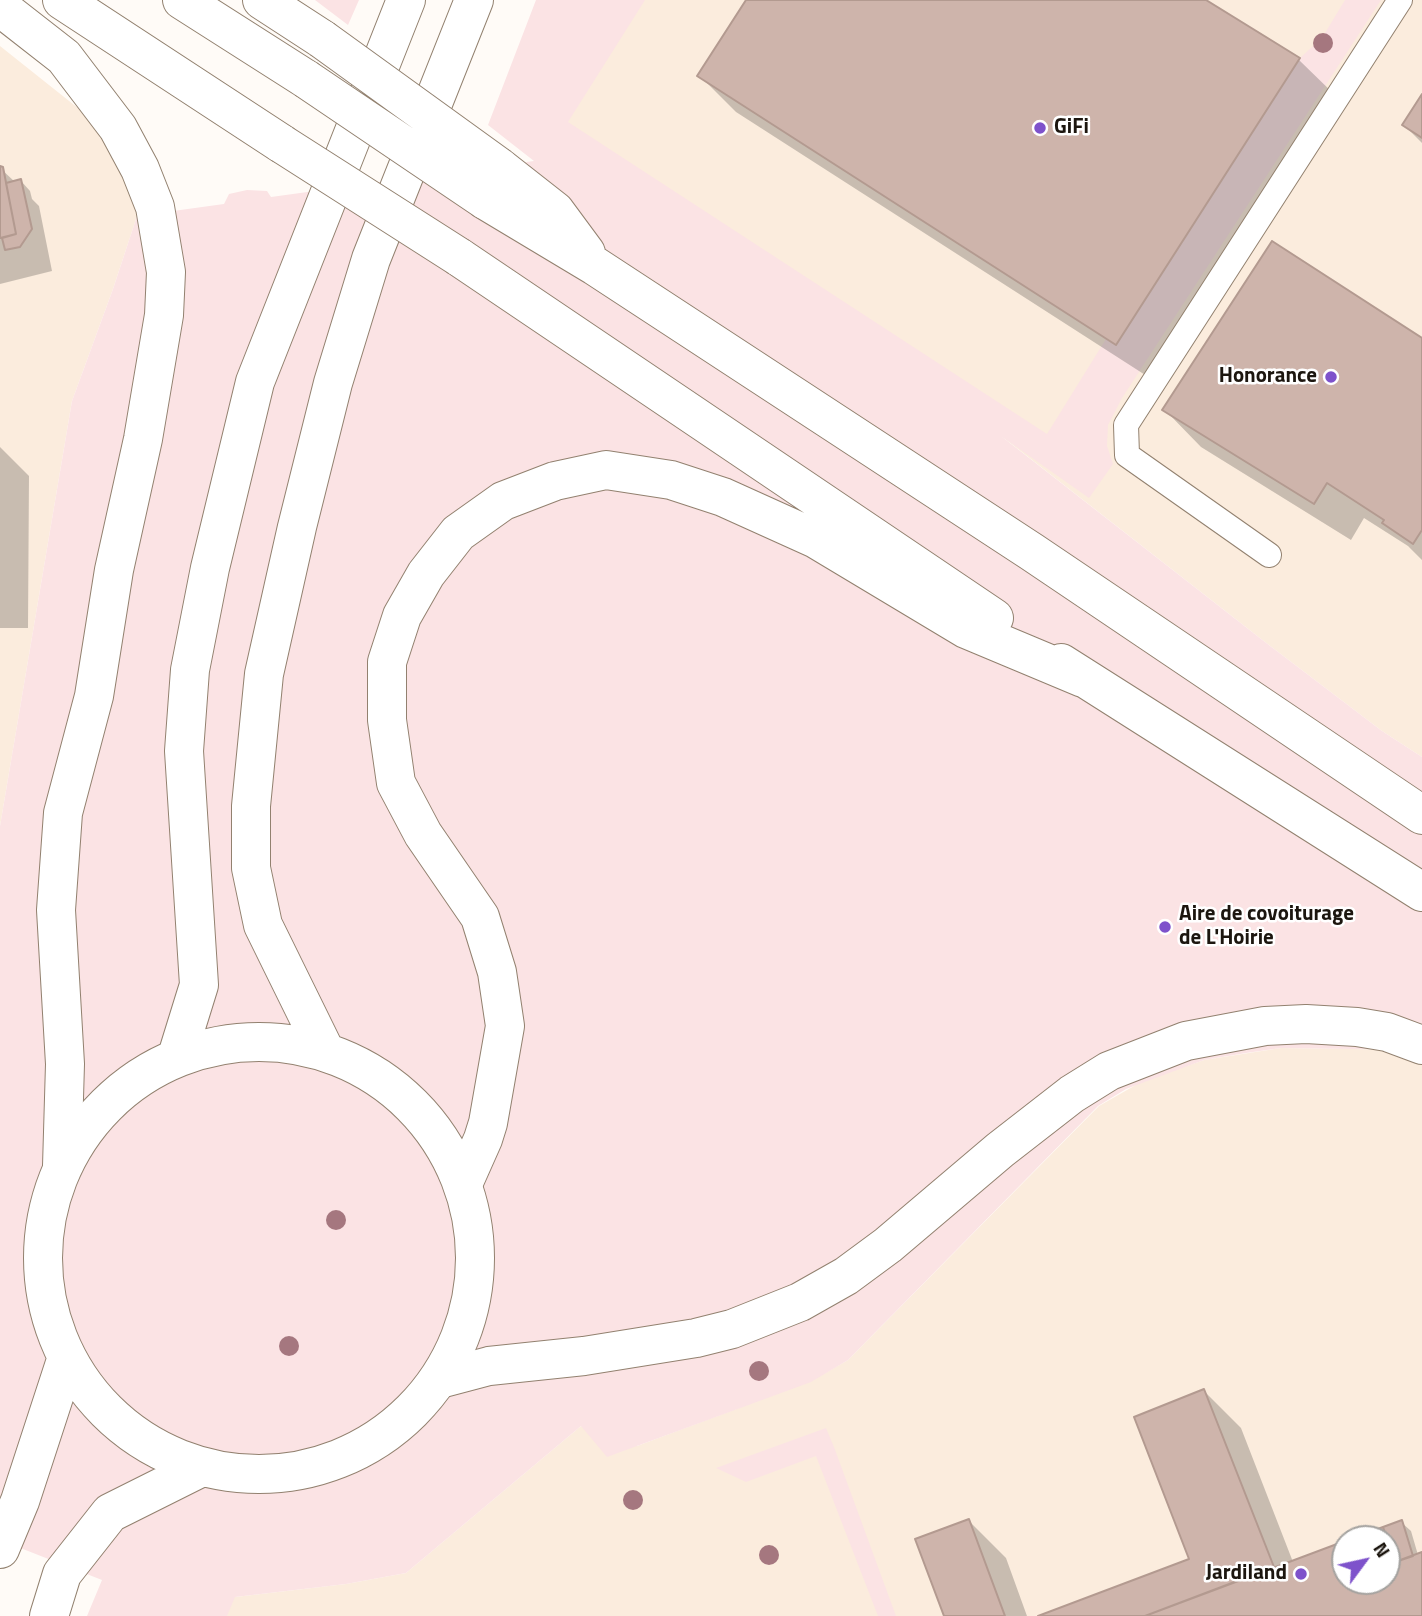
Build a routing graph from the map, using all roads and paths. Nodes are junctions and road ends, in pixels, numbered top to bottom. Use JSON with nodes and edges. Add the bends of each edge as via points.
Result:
{"nodes":[{"id":1,"x":62,"y":0,"type":"edge"},
{"id":2,"x":182,"y":0,"type":"edge"},
{"id":3,"x":262,"y":0,"type":"edge"},
{"id":4,"x":406,"y":0,"type":"edge"},
{"id":5,"x":474,"y":0,"type":"edge"},
{"id":6,"x":1400,"y":0,"type":"edge"},
{"id":7,"x":0,"y":7,"type":"edge"},
{"id":8,"x":492,"y":183,"type":"junction"},
{"id":9,"x":1269,"y":555,"type":"dead end"},
{"id":10,"x":1083,"y":678,"type":"junction"},
{"id":11,"x":1422,"y":815,"type":"edge"},
{"id":12,"x":1422,"y":892,"type":"edge"},
{"id":13,"x":1422,"y":1045,"type":"edge"},
{"id":14,"x":325,"y":1051,"type":"junction"},
{"id":15,"x":177,"y":1056,"type":"junction"},
{"id":16,"x":62,"y":1166,"type":"junction"},
{"id":17,"x":463,"y":1184,"type":"junction"},
{"id":18,"x":66,"y":1357,"type":"junction"},
{"id":19,"x":440,"y":1379,"type":"junction"},
{"id":20,"x":202,"y":1467,"type":"junction"},
{"id":21,"x":0,"y":1549,"type":"edge"},
{"id":22,"x":49,"y":1616,"type":"edge"}],
"edges":[{"from":1,"to":10,"type":"main road","bridge":true,"via":[[459,257]]},
{"from":2,"to":8,"type":"main road","bridge":true,"via":[[306,79]]},
{"from":3,"to":8,"type":"main road","bridge":true,"via":[[322,39]]},
{"from":4,"to":15,"type":"main road","via":[[255,382],[210,568],[190,670],[184,751],[199,985]]},
{"from":5,"to":14,"type":"main road","via":[[371,259],[333,383],[264,674],[251,806],[251,868],[263,925]]},
{"from":6,"to":9,"type":"lane","via":[[1126,425],[1127,455]]},
{"from":7,"to":16,"type":"main road","via":[[64,57],[118,128],[155,207],[166,272],[164,315],[94,696],[63,813],[56,910],[65,1064]]},
{"from":8,"to":11,"type":"main road","via":[[555,211],[596,266]]},
{"from":10,"to":12,"type":"main road"},
{"from":10,"to":17,"type":"main road","via":[[966,629],[816,539],[671,480],[606,471],[555,481],[503,501],[458,533],[426,574],[402,616],[387,662],[387,720],[396,783],[423,834],[480,917],[497,972],[505,1026],[488,1123]]},
{"from":13,"to":19,"type":"main road","via":[[1387,1032],[1306,1024],[1265,1026],[1186,1041],[1109,1070],[1072,1094],[888,1245],[800,1302],[696,1338],[489,1366]]},
{"from":14,"to":15,"type":"main road","via":[[251,1040]]},
{"from":14,"to":17,"type":"main road","via":[[384,1080],[431,1126]]},
{"from":15,"to":16,"type":"main road","via":[[130,1083],[90,1120]]},
{"from":16,"to":18,"type":"main road","via":[[44,1229],[46,1295]]},
{"from":17,"to":19,"type":"main road","via":[[474,1230],[475,1282],[463,1332]]},
{"from":18,"to":20,"type":"main road","via":[[101,1406],[147,1444]]},
{"from":18,"to":21,"type":"main road"},
{"from":19,"to":20,"type":"main road","via":[[394,1428],[336,1462],[270,1475]]},
{"from":20,"to":22,"type":"main road","via":[[110,1513],[62,1574]]}]}
